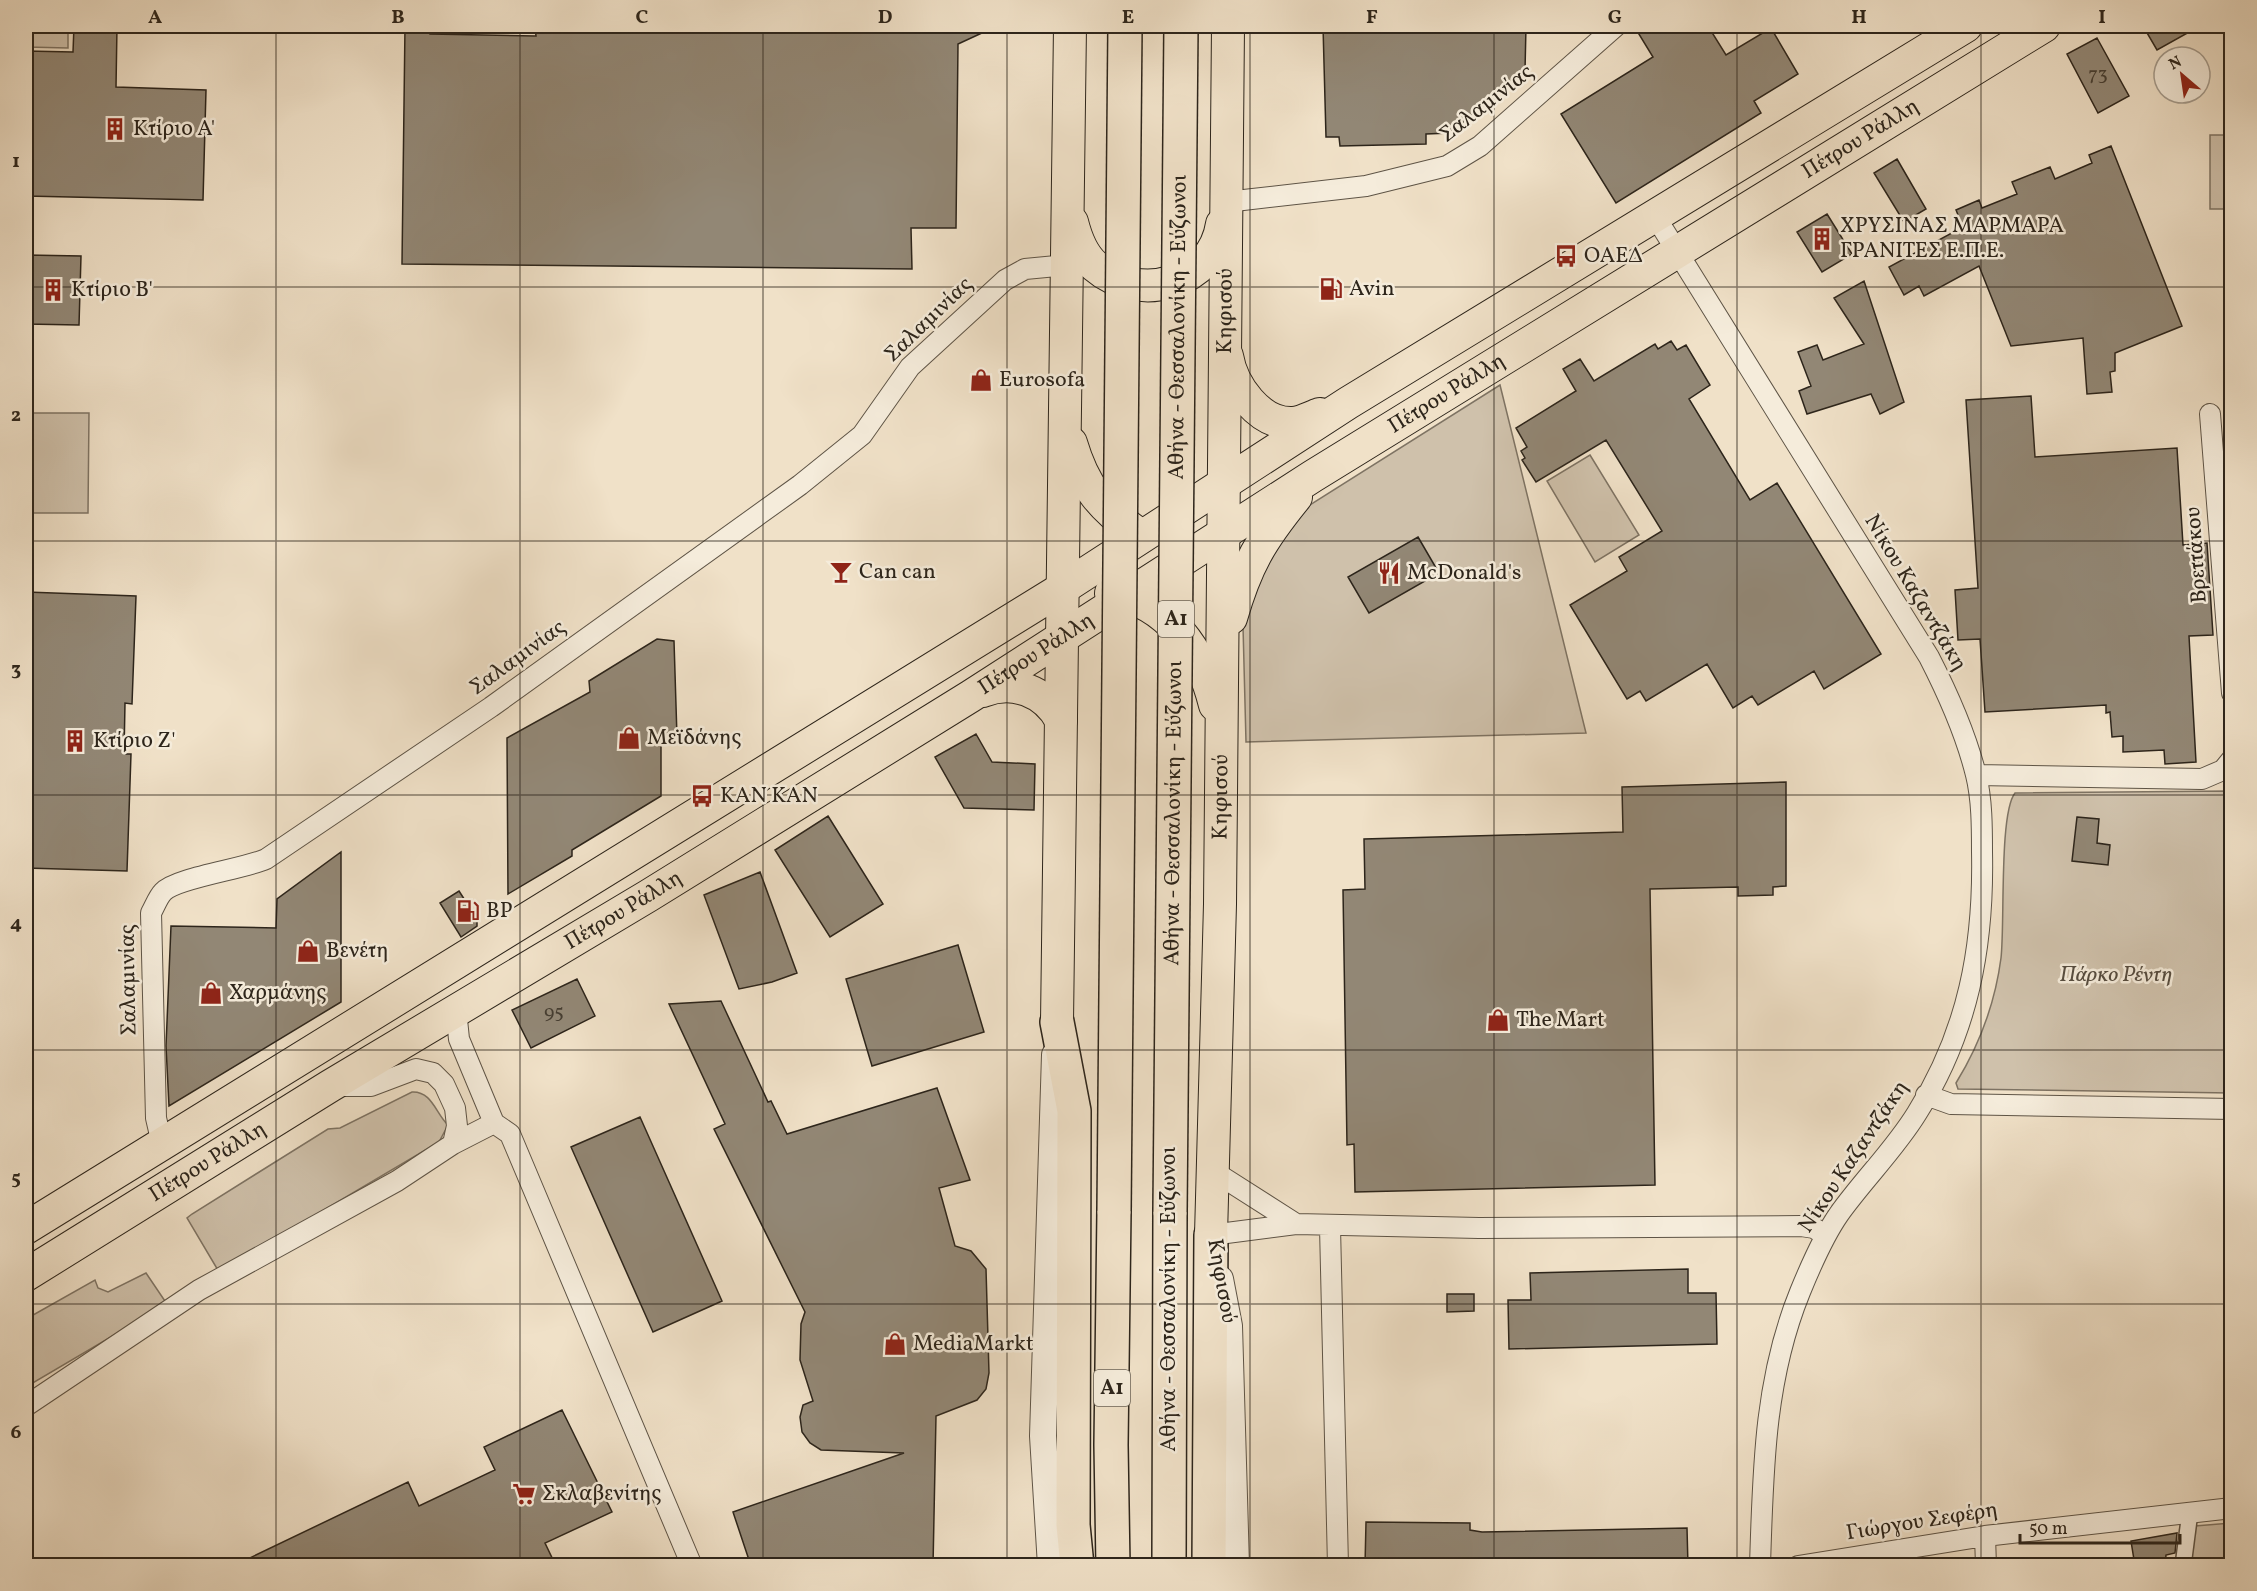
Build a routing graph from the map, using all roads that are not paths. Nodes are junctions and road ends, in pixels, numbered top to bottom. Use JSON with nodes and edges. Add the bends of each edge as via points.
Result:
{"nodes":[{"id":1,"x":1071,"y":26,"type":"edge"},
{"id":2,"x":1125,"y":26,"type":"edge"},
{"id":3,"x":1181,"y":26,"type":"edge"},
{"id":4,"x":1228,"y":26,"type":"edge"},
{"id":5,"x":1616,"y":26,"type":"edge"},
{"id":6,"x":1966,"y":26,"type":"edge"},
{"id":7,"x":2044,"y":26,"type":"edge"},
{"id":8,"x":1226,"y":202,"type":"junction"},
{"id":9,"x":1068,"y":210,"type":"junction"},
{"id":10,"x":1655,"y":216,"type":"junction"},
{"id":11,"x":1678,"y":251,"type":"junction"},
{"id":12,"x":1067,"y":265,"type":"junction"},
{"id":13,"x":1224,"y":333,"type":"junction"},
{"id":14,"x":1348,"y":403,"type":"junction"},
{"id":15,"x":2210,"y":414,"type":"dead end"},
{"id":16,"x":1065,"y":425,"type":"junction"},
{"id":17,"x":1313,"y":476,"type":"junction"},
{"id":18,"x":1223,"y":484,"type":"junction"},
{"id":19,"x":1222,"y":535,"type":"junction"},
{"id":20,"x":1143,"y":537,"type":"junction"},
{"id":21,"x":1063,"y":588,"type":"junction"},
{"id":22,"x":1127,"y":596,"type":"junction"},
{"id":23,"x":1062,"y":638,"type":"junction"},
{"id":24,"x":1221,"y":651,"type":"junction"},
{"id":25,"x":2232,"y":693,"type":"edge"},
{"id":26,"x":970,"y":696,"type":"junction"},
{"id":27,"x":1061,"y":720,"type":"junction"},
{"id":28,"x":1221,"y":755,"type":"junction"},
{"id":29,"x":2232,"y":759,"type":"edge"},
{"id":30,"x":1977,"y":775,"type":"junction"},
{"id":31,"x":456,"y":1010,"type":"junction"},
{"id":32,"x":1057,"y":1022,"type":"junction"},
{"id":33,"x":330,"y":1086,"type":"junction"},
{"id":34,"x":1926,"y":1095,"type":"junction"},
{"id":35,"x":2232,"y":1109,"type":"edge"},
{"id":36,"x":494,"y":1123,"type":"junction"},
{"id":37,"x":162,"y":1144,"type":"junction"},
{"id":38,"x":453,"y":1144,"type":"junction"},
{"id":39,"x":1213,"y":1171,"type":"junction"},
{"id":40,"x":1296,"y":1224,"type":"junction"},
{"id":41,"x":1330,"y":1227,"type":"junction"},
{"id":42,"x":26,"y":1228,"type":"edge"},
{"id":43,"x":1211,"y":1235,"type":"junction"},
{"id":44,"x":1825,"y":1235,"type":"junction"},
{"id":45,"x":26,"y":1275,"type":"edge"},
{"id":46,"x":26,"y":1406,"type":"edge"},
{"id":47,"x":2232,"y":1508,"type":"edge"},
{"id":48,"x":2190,"y":1512,"type":"junction"},
{"id":49,"x":1986,"y":1536,"type":"junction"},
{"id":50,"x":692,"y":1566,"type":"edge"},
{"id":51,"x":1051,"y":1566,"type":"edge"},
{"id":52,"x":1077,"y":1566,"type":"edge"},
{"id":53,"x":1113,"y":1566,"type":"edge"},
{"id":54,"x":1169,"y":1566,"type":"edge"},
{"id":55,"x":1209,"y":1566,"type":"edge"},
{"id":56,"x":1236,"y":1566,"type":"edge"},
{"id":57,"x":1338,"y":1566,"type":"edge"},
{"id":58,"x":1760,"y":1566,"type":"edge"},
{"id":59,"x":1798,"y":1566,"type":"edge"},
{"id":60,"x":1986,"y":1566,"type":"edge"},
{"id":61,"x":2183,"y":1566,"type":"edge"}],
"edges":[{"from":1,"to":9,"type":"main road"},
{"from":2,"to":53,"type":"highway","number":"Α1","bridge":true},
{"from":3,"to":54,"type":"highway","name":"Αθήνα - Θεσσαλονίκη - Εύζωνοι","number":"Α1","bridge":true},
{"from":4,"to":8,"type":"main road","name":"Κηφισού"},
{"from":5,"to":8,"type":"street","name":"Σαλαμινίας","via":[[1480,146],[1447,166],[1366,186]]},
{"from":6,"to":10,"type":"main road","name":"Πέτρου Ράλλη"},
{"from":7,"to":11,"type":"main road","name":"Πέτρου Ράλλη"},
{"from":8,"to":9,"type":"main road","via":[[1221,233],[1206,260],[1181,279],[1151,287],[1120,282],[1094,266],[1077,240]]},
{"from":8,"to":13,"type":"main road","name":"Κηφισού"},
{"from":9,"to":12,"type":"main road"},
{"from":10,"to":11,"type":"street","name":"Νίκου Καζαντζάκη"},
{"from":10,"to":14,"type":"main road","name":"Πέτρου Ράλλη"},
{"from":11,"to":17,"type":"main road","name":"Πέτρου Ράλλη"},
{"from":11,"to":30,"type":"street","name":"Νίκου Καζαντζάκη","via":[[1929,657],[1952,704]]},
{"from":12,"to":16,"type":"main road"},
{"from":12,"to":37,"type":"street","name":"Σαλαμινίας","via":[[1025,269],[1005,280],[910,367],[862,435],[800,485],[491,707],[266,860],[185,881],[163,891],[151,913],[156,1118]]},
{"from":13,"to":14,"type":"main road","via":[[1236,380],[1250,402],[1268,418],[1295,423]]},
{"from":13,"to":18,"type":"main road","name":"Κηφισού"},
{"from":14,"to":18,"type":"main road","name":"Πέτρου Ράλλη"},
{"from":15,"to":25,"type":"street","name":"Βρεττάκου"},
{"from":16,"to":20,"type":"main road","via":[[1076,461],[1093,494],[1117,519]]},
{"from":16,"to":21,"type":"main road"},
{"from":17,"to":19,"type":"main road","name":"Πέτρου Ράλλη"},
{"from":17,"to":24,"type":"main road","via":[[1257,550],[1240,585]]},
{"from":18,"to":19,"type":"main road","name":"Κηφισού"},
{"from":18,"to":20,"type":"main road","name":"Πέτρου Ράλλη"},
{"from":19,"to":20,"type":"main road","via":[[1192,543]]},
{"from":19,"to":22,"type":"main road","name":"Πέτρου Ράλλη"},
{"from":19,"to":24,"type":"main road","name":"Κηφισού"},
{"from":20,"to":21,"type":"main road","name":"Πέτρου Ράλλη"},
{"from":21,"to":22,"type":"main road"},
{"from":21,"to":23,"type":"main road"},
{"from":21,"to":37,"type":"main road","name":"Πέτρου Ράλλη"},
{"from":22,"to":23,"type":"main road","name":"Πέτρου Ράλλη"},
{"from":22,"to":28,"type":"main road","via":[[1156,609],[1181,632],[1212,691],[1220,723]]},
{"from":23,"to":26,"type":"main road","name":"Πέτρου Ράλλη"},
{"from":23,"to":27,"type":"main road"},
{"from":24,"to":28,"type":"main road","name":"Κηφισού"},
{"from":26,"to":27,"type":"main road","via":[[1007,685],[1024,688],[1042,697]]},
{"from":26,"to":31,"type":"main road","name":"Πέτρου Ράλλη"},
{"from":27,"to":32,"type":"main road"},
{"from":28,"to":39,"type":"main road","name":"Κηφισού"},
{"from":29,"to":30,"type":"street","via":[[2223,770],[2202,779]]},
{"from":30,"to":34,"type":"street","name":"Νίκου Καζαντζάκη","via":[[1982,833],[1980,937],[1968,1002]]},
{"from":31,"to":33,"type":"main road","name":"Πέτρου Ράλλη"},
{"from":31,"to":36,"type":"street","via":[[459,1039]]},
{"from":32,"to":51,"type":"street","via":[[1043,1436]]},
{"from":32,"to":52,"type":"highway","via":[[1074,1111],[1073,1525]]},
{"from":33,"to":38,"type":"street","via":[[370,1086],[416,1069],[433,1073],[444,1084],[455,1108]]},
{"from":33,"to":45,"type":"main road","name":"Πέτρου Ράλλη"},
{"from":34,"to":35,"type":"street","via":[[1951,1104]]},
{"from":34,"to":44,"type":"street","name":"Νίκου Καζαντζάκη","via":[[1908,1126]]},
{"from":36,"to":38,"type":"street"},
{"from":36,"to":50,"type":"street","via":[[510,1134]]},
{"from":37,"to":42,"type":"main road","name":"Πέτρου Ράλλη"},
{"from":38,"to":46,"type":"street","via":[[397,1181],[199,1290]]},
{"from":39,"to":40,"type":"street"},
{"from":39,"to":43,"type":"main road","name":"Κηφισού"},
{"from":40,"to":41,"type":"street"},
{"from":40,"to":43,"type":"street"},
{"from":41,"to":44,"type":"street","via":[[1801,1226]]},
{"from":41,"to":57,"type":"street"},
{"from":43,"to":55,"type":"highway"},
{"from":43,"to":56,"type":"street","name":"Κηφισού","via":[[1229,1326]]},
{"from":44,"to":58,"type":"street","name":"Νίκου Καζαντζάκη","via":[[1785,1332],[1773,1381],[1764,1462]]},
{"from":47,"to":48,"type":"street","name":"Γιώργου Σεφέρη"},
{"from":48,"to":49,"type":"street","name":"Γιώργου Σεφέρη"},
{"from":48,"to":61,"type":"street"},
{"from":49,"to":59,"type":"street","name":"Γιώργου Σεφέρη"},
{"from":49,"to":60,"type":"street"}]}
